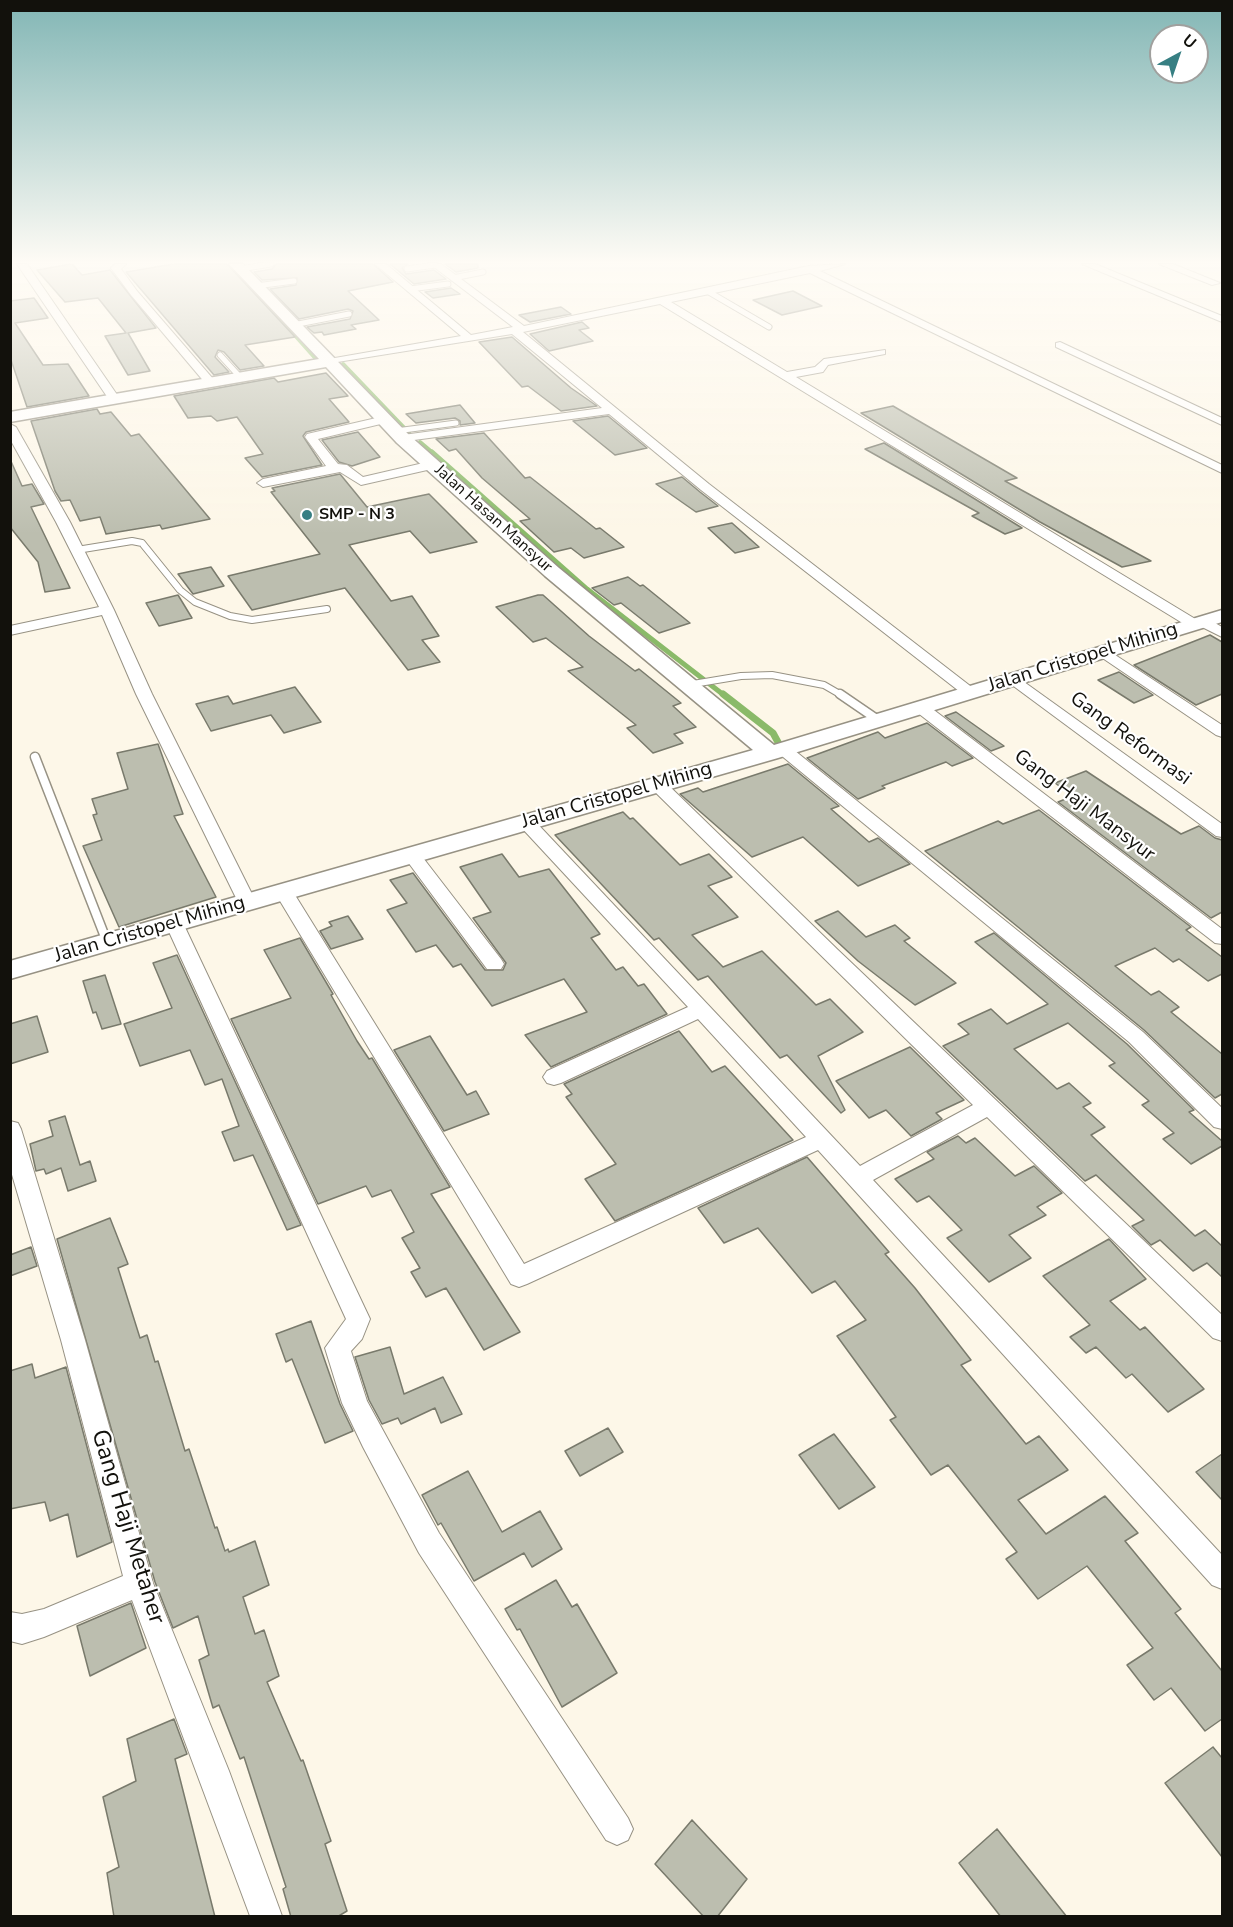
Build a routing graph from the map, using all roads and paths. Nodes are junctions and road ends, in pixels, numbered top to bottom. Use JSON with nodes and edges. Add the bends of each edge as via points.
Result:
{"nodes":[{"id":1,"x":83,"y":354,"type":"edge"},
{"id":2,"x":186,"y":354,"type":"edge"},
{"id":3,"x":321,"y":354,"type":"edge"},
{"id":4,"x":376,"y":354,"type":"edge"},
{"id":5,"x":547,"y":354,"type":"edge"},
{"id":6,"x":751,"y":354,"type":"edge"},
{"id":7,"x":870,"y":354,"type":"edge"},
{"id":8,"x":985,"y":354,"type":"edge"},
{"id":9,"x":1079,"y":354,"type":"edge"},
{"id":10,"x":220,"y":355,"type":"dead end"},
{"id":11,"x":329,"y":362,"type":"junction"},
{"id":12,"x":786,"y":375,"type":"junction"},
{"id":13,"x":240,"y":377,"type":"junction"},
{"id":14,"x":210,"y":382,"type":"junction"},
{"id":15,"x":114,"y":399,"type":"junction"},
{"id":16,"x":611,"y":410,"type":"junction"},
{"id":17,"x":10,"y":417,"type":"edge"},
{"id":18,"x":1222,"y":422,"type":"edge"},
{"id":19,"x":456,"y":423,"type":"dead end"},
{"id":20,"x":10,"y":428,"type":"edge"},
{"id":21,"x":395,"y":430,"type":"junction"},
{"id":22,"x":432,"y":465,"type":"junction"},
{"id":23,"x":334,"y":468,"type":"junction"},
{"id":24,"x":1222,"y":469,"type":"edge"},
{"id":25,"x":263,"y":483,"type":"dead end"},
{"id":26,"x":77,"y":550,"type":"junction"},
{"id":27,"x":327,"y":609,"type":"dead end"},
{"id":28,"x":107,"y":610,"type":"junction"},
{"id":29,"x":1211,"y":624,"type":"edge"},
{"id":30,"x":10,"y":632,"type":"edge"},
{"id":31,"x":1103,"y":652,"type":"junction"},
{"id":32,"x":1013,"y":679,"type":"junction"},
{"id":33,"x":687,"y":685,"type":"junction"},
{"id":34,"x":970,"y":692,"type":"junction"},
{"id":35,"x":920,"y":707,"type":"junction"},
{"id":36,"x":878,"y":720,"type":"junction"},
{"id":37,"x":1222,"y":732,"type":"edge"},
{"id":38,"x":776,"y":751,"type":"junction"},
{"id":39,"x":35,"y":757,"type":"dead end"},
{"id":40,"x":658,"y":785,"type":"junction"},
{"id":41,"x":525,"y":821,"type":"junction"},
{"id":42,"x":1222,"y":832,"type":"edge"},
{"id":43,"x":411,"y":854,"type":"junction"},
{"id":44,"x":284,"y":891,"type":"junction"},
{"id":45,"x":247,"y":902,"type":"junction"},
{"id":46,"x":174,"y":922,"type":"junction"},
{"id":47,"x":1222,"y":938,"type":"edge"},
{"id":48,"x":107,"y":942,"type":"junction"},
{"id":49,"x":495,"y":964,"type":"dead end"},
{"id":50,"x":10,"y":970,"type":"edge"},
{"id":51,"x":700,"y":1009,"type":"junction"},
{"id":52,"x":554,"y":1077,"type":"dead end"},
{"id":53,"x":989,"y":1106,"type":"junction"},
{"id":54,"x":1222,"y":1121,"type":"edge"},
{"id":55,"x":10,"y":1130,"type":"edge"},
{"id":56,"x":822,"y":1139,"type":"junction"},
{"id":57,"x":858,"y":1178,"type":"junction"},
{"id":58,"x":1222,"y":1329,"type":"edge"},
{"id":59,"x":1222,"y":1575,"type":"edge"},
{"id":60,"x":139,"y":1583,"type":"junction"},
{"id":61,"x":10,"y":1626,"type":"edge"},
{"id":62,"x":617,"y":1829,"type":"dead end"},
{"id":63,"x":266,"y":1917,"type":"edge"}],
"edges":[{"from":1,"to":15,"type":"street"},
{"from":2,"to":14,"type":"street"},
{"from":3,"to":11,"type":"street","name":"Jalan Hasan Mansyur"},
{"from":4,"to":11,"type":"street"},
{"from":5,"to":16,"type":"street"},
{"from":6,"to":12,"type":"street"},
{"from":7,"to":12,"type":"street","via":[[824,362],[820,369]]},
{"from":8,"to":24,"type":"street"},
{"from":9,"to":18,"type":"street"},
{"from":10,"to":13,"type":"lane"},
{"from":11,"to":13,"type":"street"},
{"from":11,"to":21,"type":"street","name":"Jalan Hasan Mansyur"},
{"from":12,"to":29,"type":"street"},
{"from":13,"to":14,"type":"street"},
{"from":14,"to":15,"type":"street"},
{"from":15,"to":17,"type":"street"},
{"from":16,"to":21,"type":"street"},
{"from":16,"to":34,"type":"street"},
{"from":19,"to":21,"type":"lane"},
{"from":20,"to":26,"type":"street"},
{"from":21,"to":22,"type":"street","name":"Jalan Hasan Mansyur"},
{"from":21,"to":23,"type":"street","via":[[311,437]]},
{"from":22,"to":23,"type":"street","via":[[361,481],[342,467]]},
{"from":22,"to":33,"type":"street","name":"Jalan Hasan Mansyur"},
{"from":23,"to":25,"type":"street"},
{"from":26,"to":27,"type":"lane","via":[[132,541],[142,543],[180,590],[195,602],[230,616],[252,620]]},
{"from":26,"to":28,"type":"street"},
{"from":28,"to":30,"type":"street"},
{"from":28,"to":45,"type":"street"},
{"from":29,"to":31,"type":"street","name":"Jalan Cristopel Mihing"},
{"from":31,"to":32,"type":"street","name":"Jalan Cristopel Mihing"},
{"from":31,"to":37,"type":"street"},
{"from":32,"to":34,"type":"street","name":"Jalan Cristopel Mihing"},
{"from":32,"to":42,"type":"street","name":"Gang Reformasi"},
{"from":33,"to":36,"type":"lane","via":[[741,676],[798,678],[824,685]]},
{"from":33,"to":38,"type":"street","name":"Jalan Hasan Mansyur"},
{"from":34,"to":35,"type":"street","name":"Jalan Cristopel Mihing"},
{"from":35,"to":36,"type":"street","name":"Jalan Cristopel Mihing"},
{"from":35,"to":47,"type":"street","name":"Gang Haji Mansyur"},
{"from":36,"to":38,"type":"street","name":"Jalan Cristopel Mihing"},
{"from":38,"to":40,"type":"street","name":"Jalan Cristopel Mihing"},
{"from":38,"to":54,"type":"street","via":[[1136,1037]]},
{"from":39,"to":48,"type":"lane"},
{"from":40,"to":41,"type":"street","name":"Jalan Cristopel Mihing"},
{"from":40,"to":53,"type":"street"},
{"from":41,"to":43,"type":"street","name":"Jalan Cristopel Mihing"},
{"from":41,"to":51,"type":"street"},
{"from":43,"to":44,"type":"street","name":"Jalan Cristopel Mihing"},
{"from":43,"to":49,"type":"street"},
{"from":44,"to":45,"type":"street","name":"Jalan Cristopel Mihing"},
{"from":44,"to":56,"type":"street","via":[[519,1277]]},
{"from":45,"to":46,"type":"street","name":"Jalan Cristopel Mihing"},
{"from":46,"to":48,"type":"street","name":"Jalan Cristopel Mihing"},
{"from":46,"to":62,"type":"street","via":[[358,1319],[354,1331],[338,1348],[372,1438],[429,1543]]},
{"from":48,"to":50,"type":"street","name":"Jalan Cristopel Mihing"},
{"from":51,"to":52,"type":"street"},
{"from":51,"to":56,"type":"street"},
{"from":53,"to":57,"type":"street"},
{"from":53,"to":58,"type":"street"},
{"from":55,"to":60,"type":"street","name":"Gang Haji Metaher","via":[[73,1340]]},
{"from":56,"to":57,"type":"street"},
{"from":57,"to":59,"type":"street"},
{"from":60,"to":61,"type":"street","via":[[44,1623],[22,1629]]},
{"from":60,"to":63,"type":"street","name":"Gang Haji Metaher"}]}
